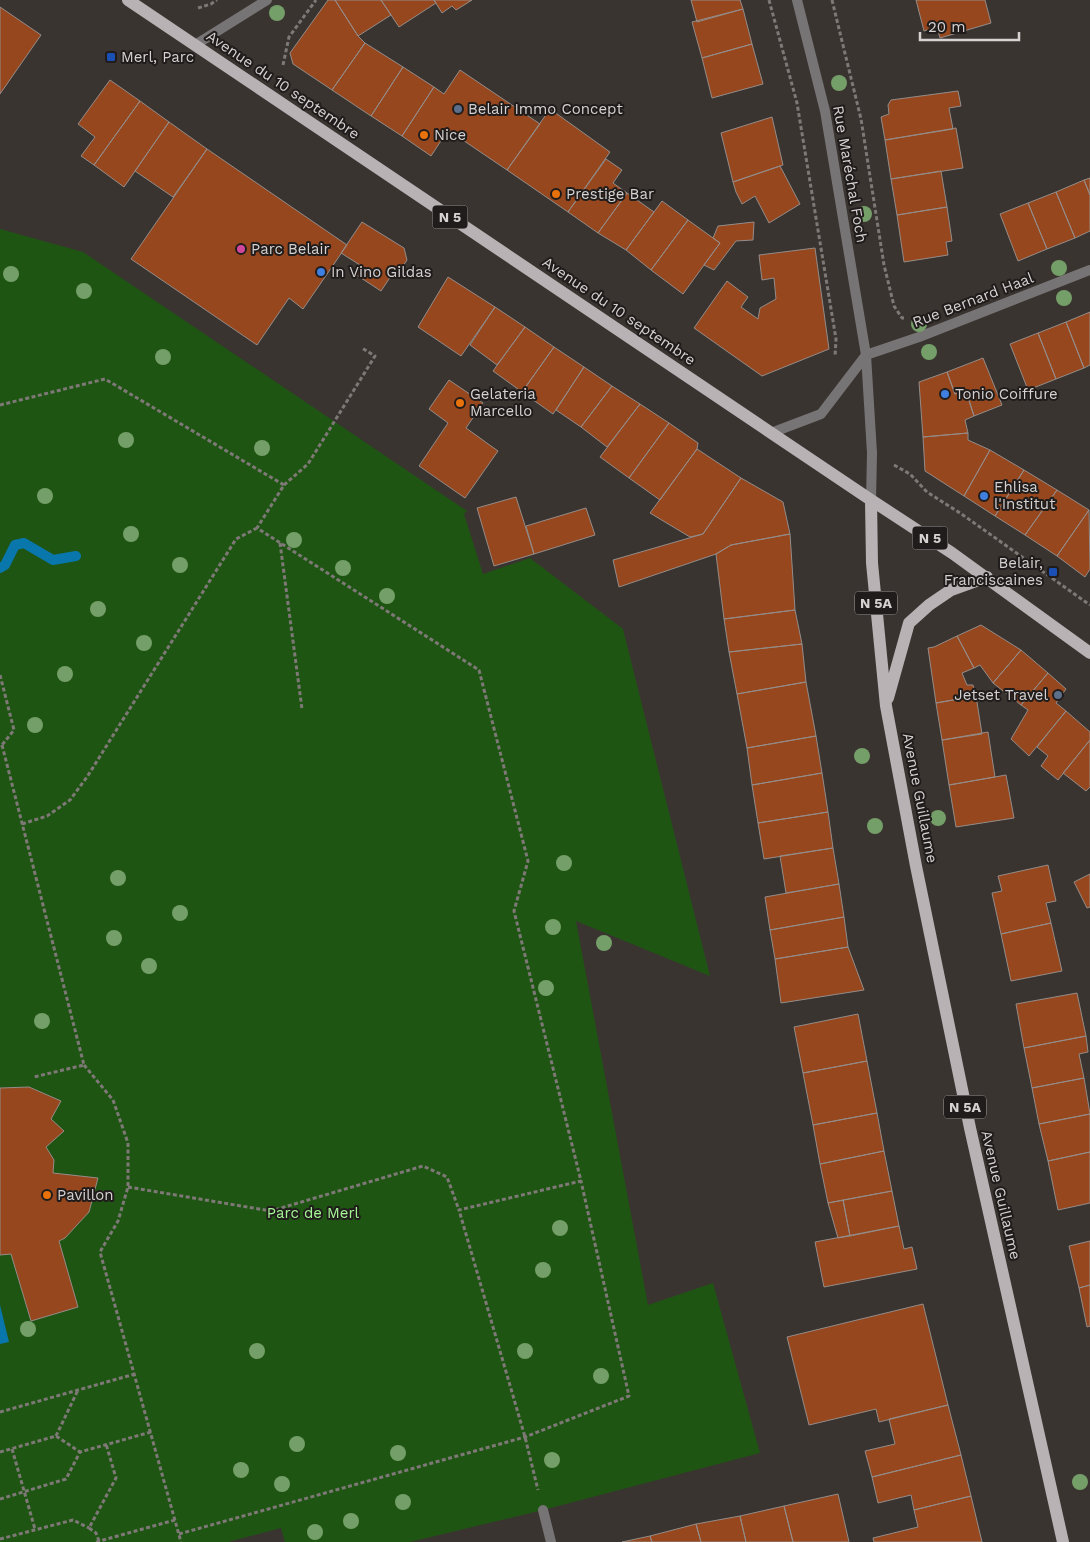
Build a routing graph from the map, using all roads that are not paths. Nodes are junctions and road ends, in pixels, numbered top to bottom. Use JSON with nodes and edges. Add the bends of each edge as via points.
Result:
{"nodes":[{"id":1,"x":128,"y":0,"type":"edge"},
{"id":2,"x":267,"y":0,"type":"edge"},
{"id":3,"x":797,"y":0,"type":"edge"},
{"id":4,"x":195,"y":45,"type":"junction"},
{"id":5,"x":1090,"y":270,"type":"edge"},
{"id":6,"x":866,"y":355,"type":"junction"},
{"id":7,"x":771,"y":433,"type":"junction"},
{"id":8,"x":872,"y":500,"type":"junction"},
{"id":9,"x":987,"y":577,"type":"junction"},
{"id":10,"x":1090,"y":653,"type":"edge"},
{"id":11,"x":886,"y":706,"type":"junction"},
{"id":12,"x":543,"y":1510,"type":"road end"},
{"id":13,"x":551,"y":1542,"type":"edge"},
{"id":14,"x":1062,"y":1542,"type":"edge"}],
"edges":[{"from":1,"to":4,"type":"main road","name":"Avenue du 10 septembre","number":"N 5"},
{"from":2,"to":4,"type":"street"},
{"from":3,"to":6,"type":"street","name":"Rue Maréchal Foch","via":[[825,111]]},
{"from":4,"to":7,"type":"main road","name":"Avenue du 10 septembre","number":"N 5"},
{"from":5,"to":6,"type":"street","name":"Rue Bernard Haal"},
{"from":6,"to":7,"type":"street","via":[[821,414]]},
{"from":6,"to":8,"type":"street","name":"Rue Maréchal Foch"},
{"from":7,"to":8,"type":"main road","name":"Avenue du 10 septembre","number":"N 5"},
{"from":8,"to":9,"type":"main road","name":"Avenue du 10 septembre","number":"N 5"},
{"from":8,"to":11,"type":"main road","name":"Avenue Guillaume","number":"N 5A","via":[[872,563]]},
{"from":9,"to":10,"type":"main road","name":"Avenue du 10 septembre","number":"N 5"},
{"from":9,"to":11,"type":"main road","name":"Avenue Guillaume","number":"N 5A","via":[[951,590],[909,623]]},
{"from":11,"to":14,"type":"main road","name":"Avenue Guillaume","number":"N 5A","via":[[970,1128]]},
{"from":12,"to":13,"type":"street"}]}
